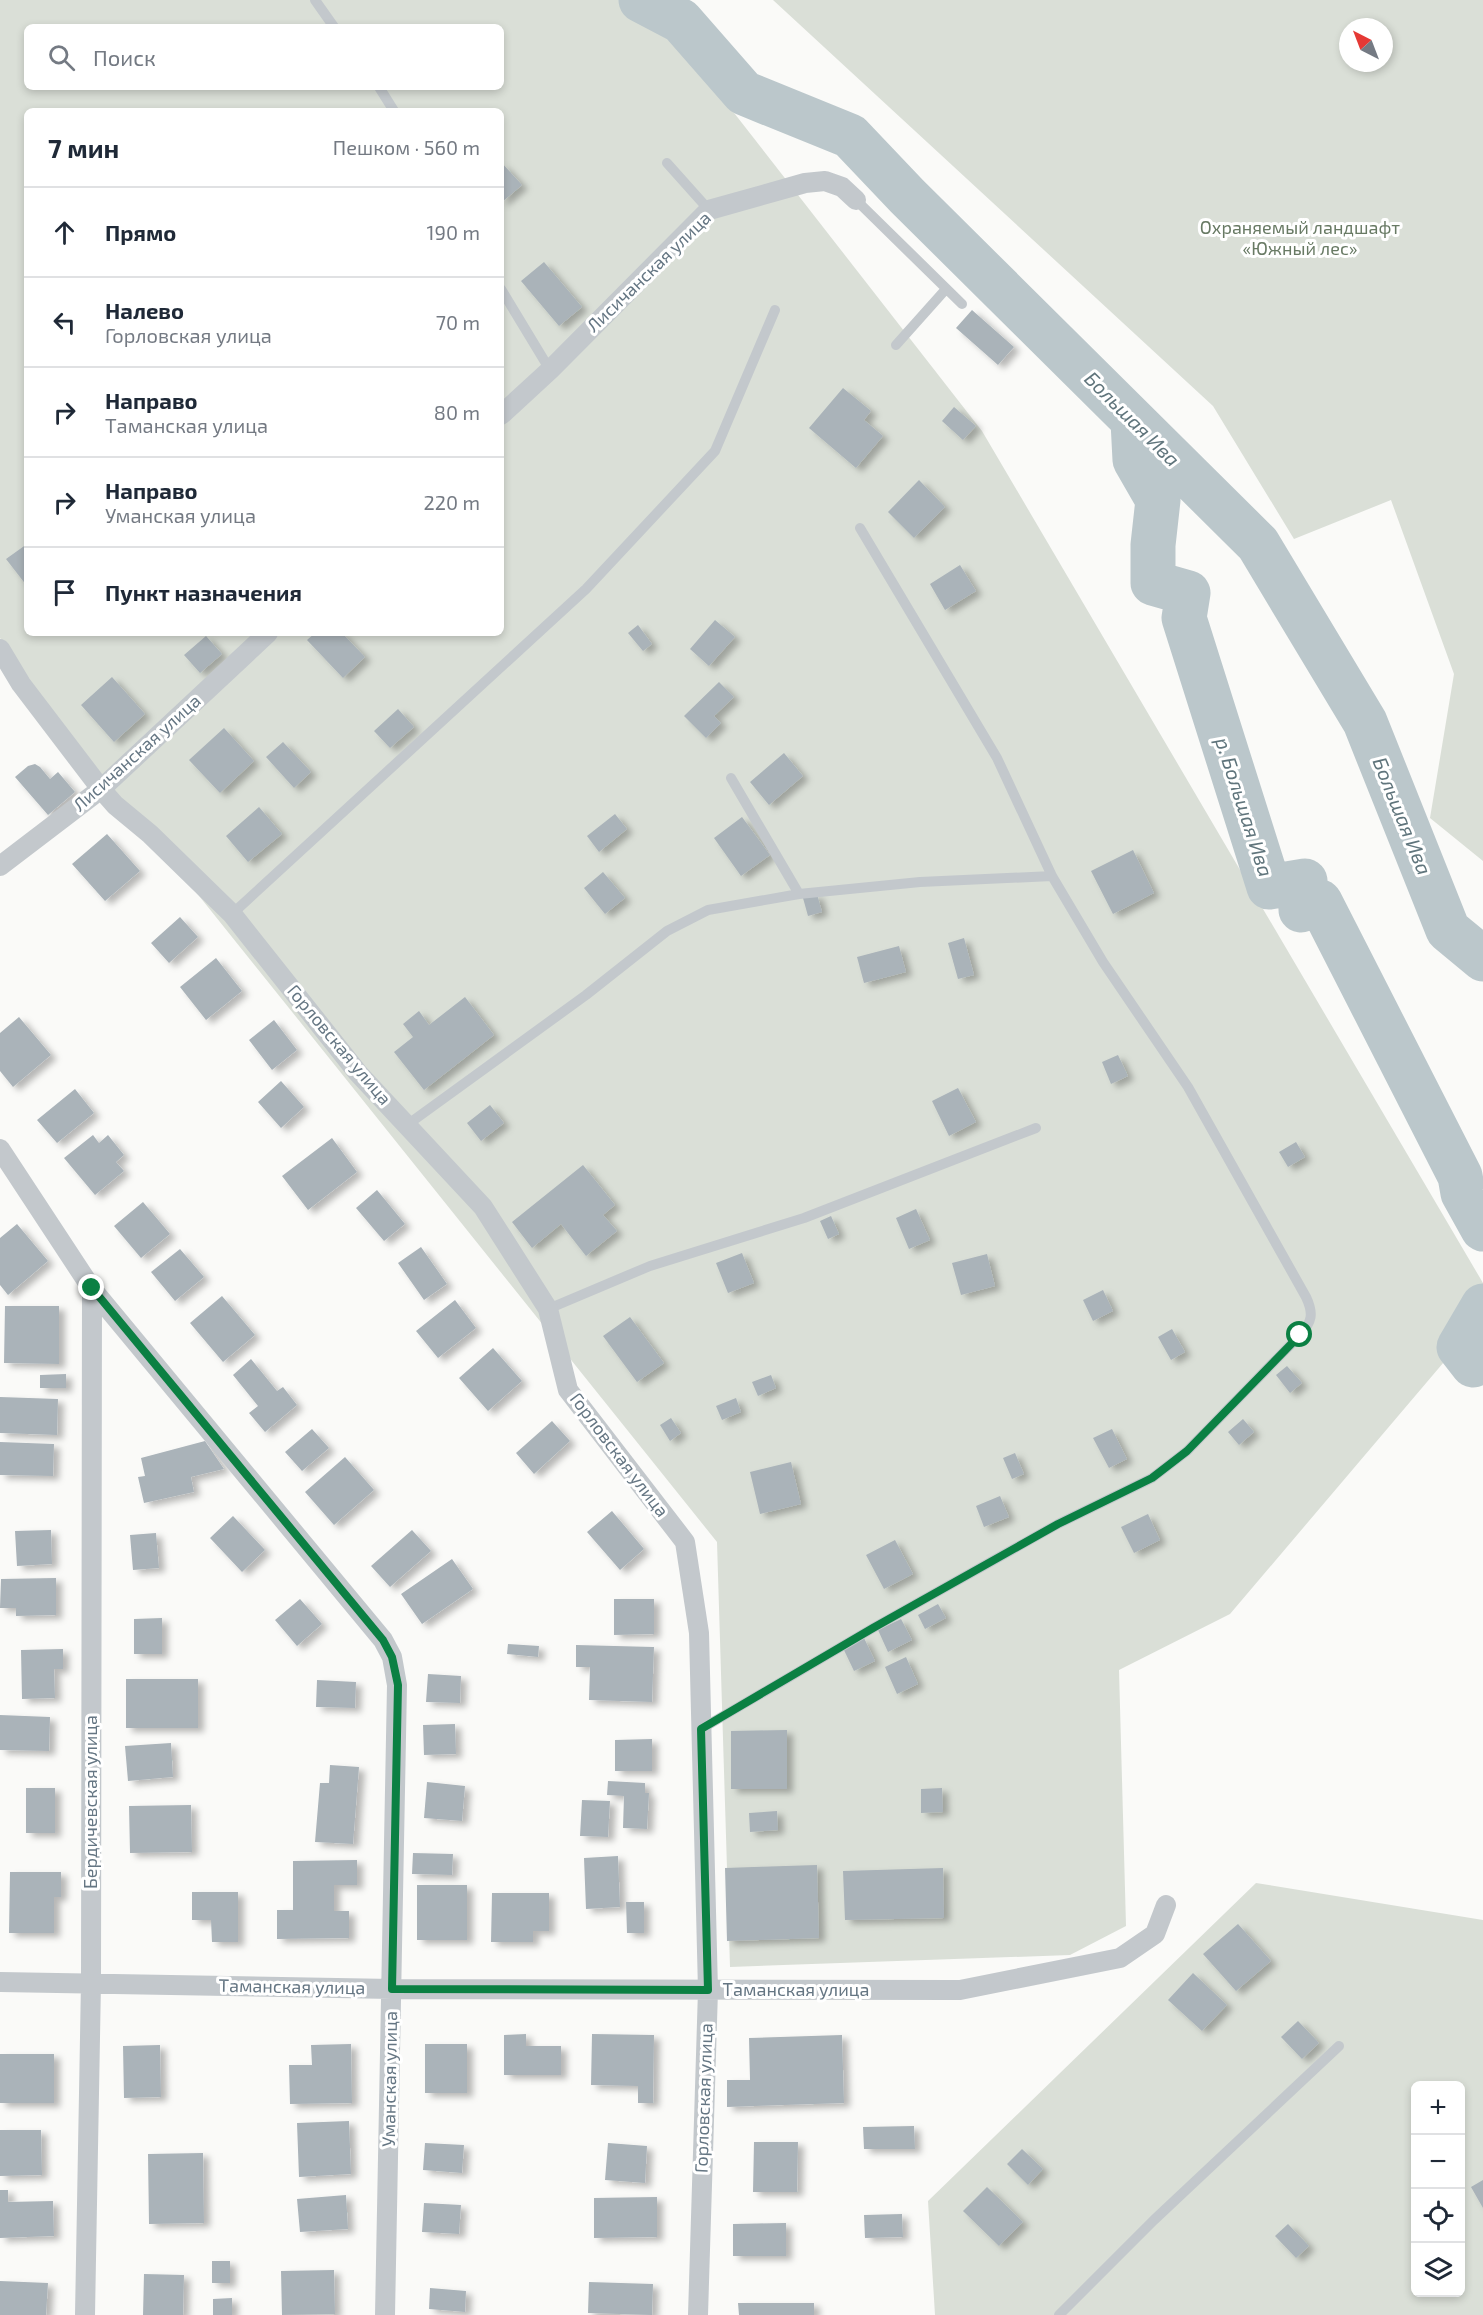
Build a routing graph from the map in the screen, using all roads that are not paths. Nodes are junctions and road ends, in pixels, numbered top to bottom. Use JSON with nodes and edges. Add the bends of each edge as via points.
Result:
{"nodes":[{"id":1,"x":315,"y":0,"type":"edge"},
{"id":2,"x":332,"y":24,"type":"edge"},
{"id":3,"x":381,"y":90,"type":"edge"},
{"id":4,"x":392,"y":108,"type":"edge"},
{"id":5,"x":667,"y":163,"type":"dead end"},
{"id":6,"x":856,"y":200,"type":"joint"},
{"id":7,"x":709,"y":210,"type":"junction"},
{"id":8,"x":946,"y":288,"type":"junction"},
{"id":9,"x":504,"y":294,"type":"edge"},
{"id":10,"x":962,"y":304,"type":"dead end"},
{"id":11,"x":775,"y":310,"type":"dead end"},
{"id":12,"x":896,"y":345,"type":"dead end"},
{"id":13,"x":550,"y":370,"type":"junction"},
{"id":14,"x":504,"y":412,"type":"edge"},
{"id":15,"x":860,"y":528,"type":"dead end"},
{"id":16,"x":265,"y":636,"type":"edge"},
{"id":17,"x":0,"y":649,"type":"edge"},
{"id":18,"x":731,"y":778,"type":"dead end"},
{"id":19,"x":101,"y":789,"type":"junction"},
{"id":20,"x":0,"y":866,"type":"edge"},
{"id":21,"x":1052,"y":876,"type":"junction"},
{"id":22,"x":799,"y":894,"type":"junction"},
{"id":23,"x":232,"y":914,"type":"junction"},
{"id":24,"x":407,"y":1125,"type":"junction"},
{"id":25,"x":1036,"y":1128,"type":"dead end"},
{"id":26,"x":0,"y":1149,"type":"edge"},
{"id":27,"x":92,"y":1288,"type":"junction"},
{"id":28,"x":548,"y":1309,"type":"junction"},
{"id":29,"x":701,"y":1729,"type":"junction"},
{"id":30,"x":1166,"y":1905,"type":"dead end"},
{"id":31,"x":0,"y":1982,"type":"edge"},
{"id":32,"x":91,"y":1982,"type":"junction"},
{"id":33,"x":392,"y":1989,"type":"junction"},
{"id":34,"x":708,"y":1990,"type":"junction"},
{"id":35,"x":1339,"y":2046,"type":"dead end"},
{"id":36,"x":85,"y":2315,"type":"edge"},
{"id":37,"x":385,"y":2315,"type":"edge"},
{"id":38,"x":698,"y":2315,"type":"edge"},
{"id":39,"x":1059,"y":2315,"type":"edge"}],
"edges":[{"from":1,"to":2,"type":"lane"},
{"from":3,"to":4,"type":"lane"},
{"from":5,"to":7,"type":"lane"},
{"from":6,"to":7,"type":"street","name":"Лисичанская улица","via":[[842,187],[825,182],[805,183]]},
{"from":6,"to":8,"type":"lane"},
{"from":7,"to":13,"type":"street","name":"Лисичанская улица"},
{"from":8,"to":10,"type":"lane"},
{"from":8,"to":12,"type":"lane"},
{"from":9,"to":13,"type":"lane"},
{"from":11,"to":23,"type":"lane","via":[[715,452],[586,590]]},
{"from":13,"to":14,"type":"street","name":"Лисичанская улица"},
{"from":15,"to":21,"type":"lane","via":[[997,758]]},
{"from":16,"to":19,"type":"street","name":"Лисичанская улица"},
{"from":17,"to":19,"type":"street","name":"Горловская улица","via":[[21,684]]},
{"from":18,"to":22,"type":"lane"},
{"from":19,"to":20,"type":"street","name":"Лисичанская улица"},
{"from":19,"to":23,"type":"street","name":"Горловская улица"},
{"from":21,"to":22,"type":"lane","via":[[920,882]]},
{"from":21,"to":29,"type":"lane","via":[[1103,962],[1188,1087],[1306,1297],[1312,1317],[1300,1335],[1187,1451],[1152,1478],[1058,1524]]},
{"from":22,"to":24,"type":"lane","via":[[708,910],[667,931]]},
{"from":23,"to":24,"type":"street","name":"Горловская улица","via":[[358,1073]]},
{"from":24,"to":28,"type":"street","name":"Горловская улица","via":[[483,1207]]},
{"from":25,"to":28,"type":"lane","via":[[804,1218],[650,1266]]},
{"from":26,"to":27,"type":"street","name":"Уманская улица"},
{"from":27,"to":32,"type":"street","name":"Бердичевская улица"},
{"from":27,"to":33,"type":"street","name":"Уманская улица","via":[[383,1640],[392,1657],[398,1685]]},
{"from":28,"to":29,"type":"street","name":"Горловская улица","via":[[568,1390],[685,1542],[699,1633]]},
{"from":29,"to":34,"type":"street","name":"Горловская улица"},
{"from":30,"to":34,"type":"street","name":"Таманская улица","via":[[1155,1934],[1120,1958],[960,1990]]},
{"from":31,"to":32,"type":"street","name":"Таманская улица"},
{"from":32,"to":33,"type":"street","name":"Таманская улица"},
{"from":32,"to":36,"type":"street","name":"Бердичевская улица"},
{"from":33,"to":34,"type":"street","name":"Таманская улица"},
{"from":33,"to":37,"type":"street","name":"Уманская улица"},
{"from":34,"to":38,"type":"street","name":"Горловская улица"},
{"from":35,"to":39,"type":"lane"}]}
